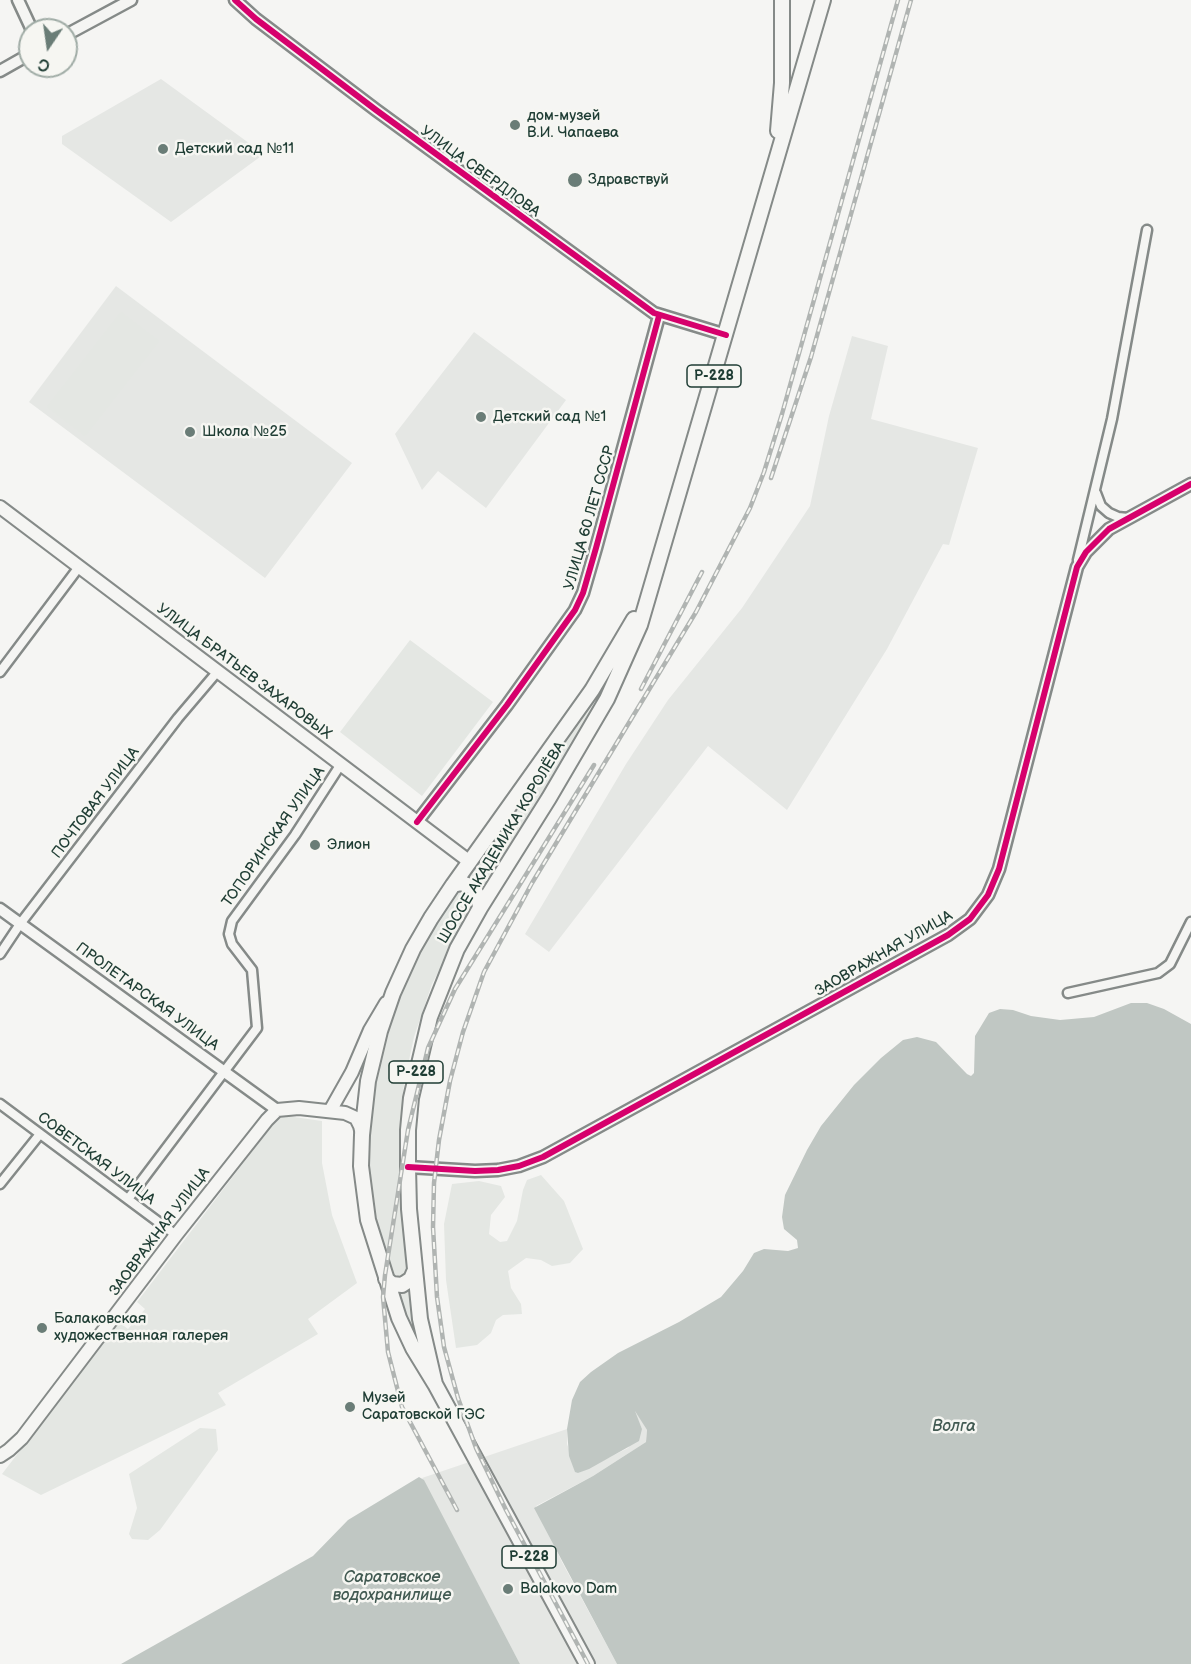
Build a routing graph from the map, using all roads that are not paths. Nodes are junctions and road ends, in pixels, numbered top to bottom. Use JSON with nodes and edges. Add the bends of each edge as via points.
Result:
{"nodes":[{"id":1,"x":18,"y":0,"type":"edge"},
{"id":2,"x":131,"y":0,"type":"edge"},
{"id":3,"x":235,"y":0,"type":"edge"},
{"id":4,"x":782,"y":0,"type":"edge"},
{"id":5,"x":823,"y":0,"type":"edge"},
{"id":6,"x":26,"y":18,"type":"edge"},
{"id":7,"x":78,"y":29,"type":"edge"},
{"id":8,"x":18,"y":61,"type":"edge"},
{"id":9,"x":0,"y":71,"type":"edge"},
{"id":10,"x":774,"y":162,"type":"junction"},
{"id":11,"x":1147,"y":230,"type":"dead end"},
{"id":12,"x":658,"y":316,"type":"junction"},
{"id":13,"x":726,"y":335,"type":"junction"},
{"id":14,"x":1191,"y":484,"type":"edge"},
{"id":15,"x":1095,"y":489,"type":"junction"},
{"id":16,"x":0,"y":507,"type":"edge"},
{"id":17,"x":1128,"y":518,"type":"junction"},
{"id":18,"x":79,"y":567,"type":"junction"},
{"id":19,"x":1077,"y":567,"type":"junction"},
{"id":20,"x":651,"y":589,"type":"junction"},
{"id":21,"x":218,"y":671,"type":"junction"},
{"id":22,"x":0,"y":672,"type":"edge"},
{"id":23,"x":341,"y":764,"type":"junction"},
{"id":24,"x":417,"y":822,"type":"junction"},
{"id":25,"x":470,"y":862,"type":"junction"},
{"id":26,"x":453,"y":885,"type":"junction"},
{"id":27,"x":480,"y":908,"type":"junction"},
{"id":28,"x":0,"y":909,"type":"edge"},
{"id":29,"x":1191,"y":922,"type":"edge"},
{"id":30,"x":20,"y":924,"type":"junction"},
{"id":31,"x":0,"y":954,"type":"edge"},
{"id":32,"x":393,"y":993,"type":"junction"},
{"id":33,"x":1068,"y":993,"type":"dead end"},
{"id":34,"x":225,"y":1072,"type":"junction"},
{"id":35,"x":0,"y":1104,"type":"edge"},
{"id":36,"x":277,"y":1110,"type":"junction"},
{"id":37,"x":330,"y":1111,"type":"junction"},
{"id":38,"x":40,"y":1134,"type":"junction"},
{"id":39,"x":362,"y":1136,"type":"junction"},
{"id":40,"x":408,"y":1167,"type":"junction"},
{"id":41,"x":0,"y":1184,"type":"edge"},
{"id":42,"x":128,"y":1199,"type":"junction"},
{"id":43,"x":176,"y":1235,"type":"junction"},
{"id":44,"x":414,"y":1272,"type":"junction"},
{"id":45,"x":386,"y":1279,"type":"junction"},
{"id":46,"x":435,"y":1384,"type":"junction"},
{"id":47,"x":0,"y":1456,"type":"edge"},
{"id":48,"x":587,"y":1664,"type":"edge"}],
"edges":[{"from":1,"to":6,"type":"street"},
{"from":2,"to":7,"type":"street"},
{"from":3,"to":12,"type":"street","name":"УЛИЦА СВЕРДЛОВА","via":[[376,111]]},
{"from":4,"to":10,"type":"highway","name":"ШОССЕ АКАДЕМИКА КОРОЛЁВА","number":"Р-228","via":[[782,83]]},
{"from":5,"to":10,"type":"highway","name":"ШОССЕ АКАДЕМИКА КОРОЛЁВА","number":"Р-228"},
{"from":8,"to":9,"type":"street"},
{"from":10,"to":13,"type":"highway","name":"ШОССЕ АКАДЕМИКА КОРОЛЁВА","number":"Р-228"},
{"from":11,"to":15,"type":"street"},
{"from":12,"to":13,"type":"street","name":"УЛИЦА СВЕРДЛОВА"},
{"from":12,"to":24,"type":"street","name":"УЛИЦА 60 ЛЕТ СССР","via":[[596,548],[575,610]]},
{"from":13,"to":20,"type":"highway","name":"ШОССЕ АКАДЕМИКА КОРОЛЁВА","number":"Р-228"},
{"from":14,"to":17,"type":"street","name":"ЗАОВРАЖНАЯ УЛИЦА"},
{"from":15,"to":17,"type":"street","via":[[1101,506],[1109,513]]},
{"from":15,"to":19,"type":"street"},
{"from":16,"to":18,"type":"main road","name":"УЛИЦА БРАТЬЕВ ЗАХАРОВЫХ"},
{"from":17,"to":19,"type":"street","name":"ЗАОВРАЖНАЯ УЛИЦА","via":[[1096,540]]},
{"from":18,"to":21,"type":"main road","name":"УЛИЦА БРАТЬЕВ ЗАХАРОВЫХ"},
{"from":18,"to":22,"type":"street"},
{"from":19,"to":40,"type":"street","name":"ЗАОВРАЖНАЯ УЛИЦА","via":[[999,869],[988,895],[970,919],[948,935],[543,1157],[498,1170]]},
{"from":20,"to":25,"type":"highway","name":"ШОССЕ АКАДЕМИКА КОРОЛЁВА","number":"Р-228","via":[[592,690]]},
{"from":20,"to":27,"type":"highway","name":"ШОССЕ АКАДЕМИКА КОРОЛЁВА","number":"Р-228","via":[[640,625],[607,699]]},
{"from":21,"to":23,"type":"main road","name":"УЛИЦА БРАТЬЕВ ЗАХАРОВЫХ"},
{"from":21,"to":30,"type":"street","name":"ПОЧТОВАЯ УЛИЦА"},
{"from":23,"to":24,"type":"main road","name":"УЛИЦА БРАТЬЕВ ЗАХАРОВЫХ"},
{"from":23,"to":34,"type":"street","name":"ТОПОРИНСКАЯ УЛИЦА","via":[[232,921],[232,944],[252,970],[258,1025]]},
{"from":24,"to":25,"type":"main road","name":"УЛИЦА БРАТЬЕВ ЗАХАРОВЫХ"},
{"from":25,"to":26,"type":"highway","name":"ШОССЕ АКАДЕМИКА КОРОЛЁВА","number":"Р-228"},
{"from":26,"to":27,"type":"highway","via":[[473,887]]},
{"from":26,"to":32,"type":"highway","name":"ШОССЕ АКАДЕМИКА КОРОЛЁВА","number":"Р-228","via":[[418,941]]},
{"from":27,"to":40,"type":"highway","name":"ШОССЕ АКАДЕМИКА КОРОЛЁВА","number":"Р-228","via":[[443,980],[427,1028],[411,1098]]},
{"from":28,"to":30,"type":"street","name":"ПРОЛЕТАРСКАЯ УЛИЦА"},
{"from":29,"to":33,"type":"street","via":[[1170,964],[1158,973]]},
{"from":30,"to":31,"type":"street","name":"ПОЧТОВАЯ УЛИЦА"},
{"from":30,"to":34,"type":"street","name":"ПРОЛЕТАРСКАЯ УЛИЦА"},
{"from":32,"to":37,"type":"main road"},
{"from":32,"to":39,"type":"highway","name":"ШОССЕ АКАДЕМИКА КОРОЛЁВА","number":"Р-228","via":[[373,1056]]},
{"from":34,"to":36,"type":"street","name":"ПРОЛЕТАРСКАЯ УЛИЦА"},
{"from":34,"to":42,"type":"street","name":"ТОПОРИНСКАЯ УЛИЦА"},
{"from":35,"to":38,"type":"street","name":"СОВЕТСКАЯ УЛИЦА"},
{"from":36,"to":37,"type":"main road"},
{"from":36,"to":43,"type":"main road","name":"ЗАОВРАЖНАЯ УЛИЦА"},
{"from":37,"to":39,"type":"main road","via":[[356,1118]]},
{"from":38,"to":41,"type":"street"},
{"from":38,"to":42,"type":"street","name":"СОВЕТСКАЯ УЛИЦА"},
{"from":39,"to":45,"type":"highway","name":"ШОССЕ АКАДЕМИКА КОРОЛЁВА","number":"Р-228","via":[[364,1200]]},
{"from":40,"to":44,"type":"highway","name":"ШОССЕ АКАДЕМИКА КОРОЛЁВА","number":"Р-228"},
{"from":42,"to":43,"type":"street","name":"СОВЕТСКАЯ УЛИЦА"},
{"from":43,"to":47,"type":"main road","name":"ЗАОВРАЖНАЯ УЛИЦА","via":[[22,1438]]},
{"from":44,"to":45,"type":"highway","via":[[402,1285]]},
{"from":44,"to":46,"type":"highway","name":"ШОССЕ АКАДЕМИКА КОРОЛЁВА","number":"Р-228"},
{"from":45,"to":46,"type":"highway","name":"ШОССЕ АКАДЕМИКА КОРОЛЁВА","number":"Р-228","via":[[399,1318]]},
{"from":46,"to":48,"type":"highway","number":"Р-228"}]}
